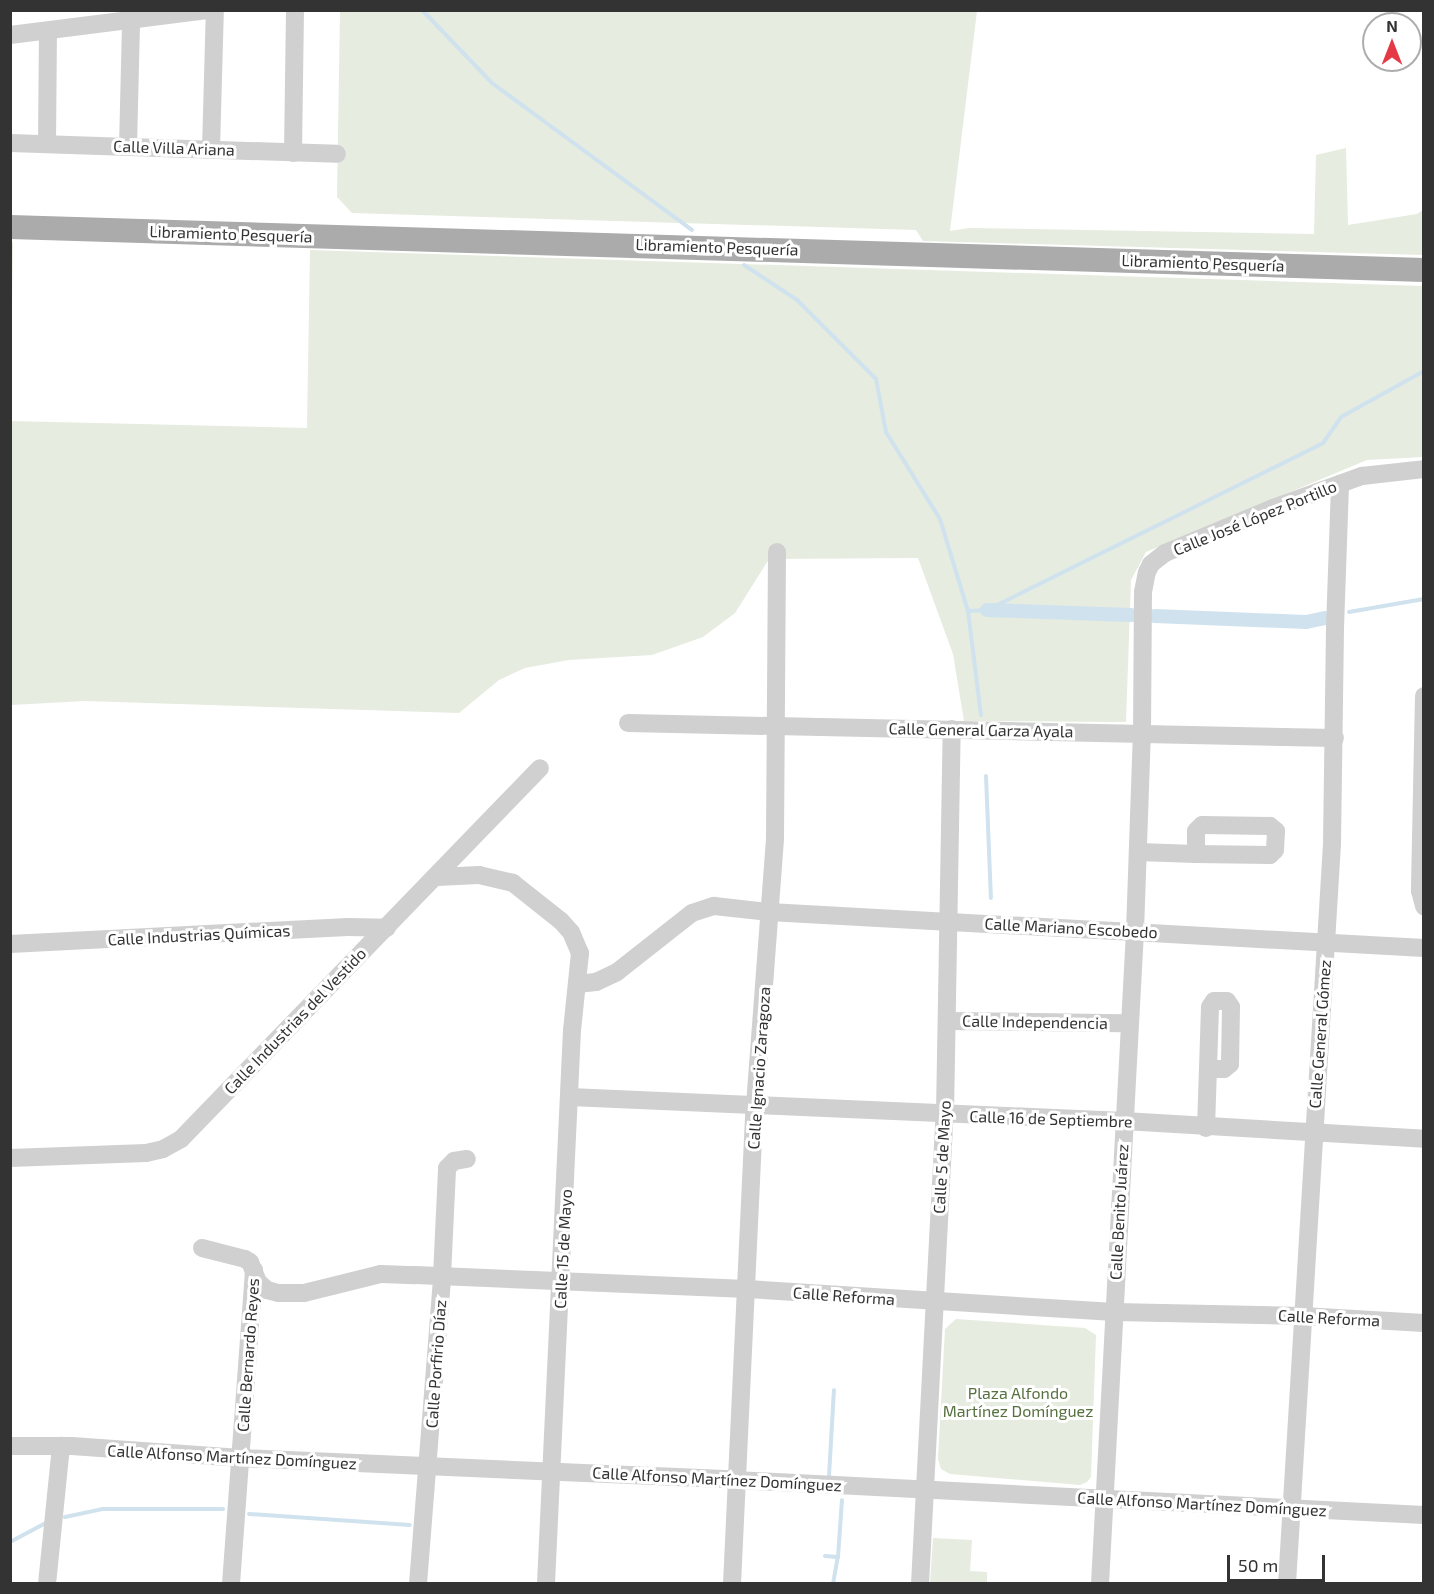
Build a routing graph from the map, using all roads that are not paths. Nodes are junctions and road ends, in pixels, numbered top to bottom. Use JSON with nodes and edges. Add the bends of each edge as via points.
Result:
{"nodes":[{"id":1,"x":209,"y":10,"type":"edge"},
{"id":2,"x":215,"y":10,"type":"edge"},
{"id":3,"x":295,"y":10,"type":"edge"},
{"id":4,"x":131,"y":21,"type":"junction"},
{"id":5,"x":48,"y":31,"type":"junction"},
{"id":6,"x":10,"y":35,"type":"edge"},
{"id":7,"x":10,"y":143,"type":"edge"},
{"id":8,"x":47,"y":144,"type":"junction"},
{"id":9,"x":128,"y":147,"type":"junction"},
{"id":10,"x":211,"y":149,"type":"junction"},
{"id":11,"x":293,"y":153,"type":"junction"},
{"id":12,"x":337,"y":154,"type":"dead end"},
{"id":13,"x":10,"y":227,"type":"edge"},
{"id":14,"x":1424,"y":270,"type":"edge"},
{"id":15,"x":1424,"y":469,"type":"edge"},
{"id":16,"x":1340,"y":484,"type":"junction"},
{"id":17,"x":777,"y":552,"type":"dead end"},
{"id":18,"x":1424,"y":696,"type":"edge"},
{"id":19,"x":628,"y":723,"type":"dead end"},
{"id":20,"x":777,"y":728,"type":"junction"},
{"id":21,"x":952,"y":729,"type":"junction"},
{"id":22,"x":1142,"y":733,"type":"junction"},
{"id":23,"x":1335,"y":738,"type":"junction"},
{"id":24,"x":540,"y":768,"type":"dead end"},
{"id":25,"x":1138,"y":852,"type":"junction"},
{"id":26,"x":1196,"y":854,"type":"dead end"},
{"id":27,"x":437,"y":876,"type":"junction"},
{"id":28,"x":1424,"y":906,"type":"edge"},
{"id":29,"x":769,"y":912,"type":"junction"},
{"id":30,"x":949,"y":922,"type":"junction"},
{"id":31,"x":387,"y":928,"type":"junction"},
{"id":32,"x":1135,"y":931,"type":"junction"},
{"id":33,"x":1326,"y":943,"type":"junction"},
{"id":34,"x":10,"y":944,"type":"edge"},
{"id":35,"x":1424,"y":948,"type":"edge"},
{"id":36,"x":577,"y":984,"type":"junction"},
{"id":37,"x":948,"y":1021,"type":"junction"},
{"id":38,"x":1122,"y":1023,"type":"dead end"},
{"id":39,"x":1208,"y":1069,"type":"dead end"},
{"id":40,"x":570,"y":1097,"type":"junction"},
{"id":41,"x":755,"y":1105,"type":"junction"},
{"id":42,"x":945,"y":1114,"type":"junction"},
{"id":43,"x":1124,"y":1121,"type":"junction"},
{"id":44,"x":1206,"y":1128,"type":"junction"},
{"id":45,"x":1313,"y":1133,"type":"junction"},
{"id":46,"x":1424,"y":1138,"type":"edge"},
{"id":47,"x":10,"y":1158,"type":"edge"},
{"id":48,"x":467,"y":1159,"type":"dead end"},
{"id":49,"x":202,"y":1248,"type":"dead end"},
{"id":50,"x":254,"y":1270,"type":"junction"},
{"id":51,"x":442,"y":1276,"type":"junction"},
{"id":52,"x":562,"y":1282,"type":"junction"},
{"id":53,"x":747,"y":1289,"type":"junction"},
{"id":54,"x":267,"y":1290,"type":"joint"},
{"id":55,"x":934,"y":1303,"type":"junction"},
{"id":56,"x":1114,"y":1312,"type":"junction"},
{"id":57,"x":1303,"y":1316,"type":"junction"},
{"id":58,"x":1424,"y":1323,"type":"edge"},
{"id":59,"x":10,"y":1446,"type":"edge"},
{"id":60,"x":61,"y":1446,"type":"junction"},
{"id":61,"x":241,"y":1458,"type":"junction"},
{"id":62,"x":428,"y":1468,"type":"junction"},
{"id":63,"x":550,"y":1471,"type":"junction"},
{"id":64,"x":736,"y":1480,"type":"junction"},
{"id":65,"x":925,"y":1490,"type":"junction"},
{"id":66,"x":1104,"y":1499,"type":"junction"},
{"id":67,"x":1292,"y":1509,"type":"junction"},
{"id":68,"x":1424,"y":1515,"type":"edge"},
{"id":69,"x":47,"y":1584,"type":"edge"},
{"id":70,"x":231,"y":1584,"type":"edge"},
{"id":71,"x":418,"y":1584,"type":"edge"},
{"id":72,"x":546,"y":1584,"type":"edge"},
{"id":73,"x":732,"y":1584,"type":"edge"},
{"id":74,"x":920,"y":1584,"type":"edge"},
{"id":75,"x":1100,"y":1584,"type":"edge"},
{"id":76,"x":1287,"y":1584,"type":"edge"}],
"edges":[{"from":1,"to":4,"type":"street"},
{"from":2,"to":10,"type":"street"},
{"from":3,"to":11,"type":"street"},
{"from":4,"to":5,"type":"street"},
{"from":4,"to":9,"type":"street"},
{"from":5,"to":6,"type":"street"},
{"from":5,"to":8,"type":"street"},
{"from":7,"to":8,"type":"street","name":"Calle Villa Ariana"},
{"from":8,"to":9,"type":"street","name":"Calle Villa Ariana"},
{"from":9,"to":10,"type":"street","name":"Calle Villa Ariana"},
{"from":10,"to":11,"type":"street","name":"Calle Villa Ariana"},
{"from":11,"to":12,"type":"street","name":"Calle Villa Ariana"},
{"from":13,"to":14,"type":"main road","name":"Libramiento Pesquería"},
{"from":15,"to":16,"type":"street","name":"Calle José López Portillo","via":[[1385,471]]},
{"from":16,"to":22,"type":"street","name":"Calle José López Portillo","via":[[1193,540],[1151,564],[1143,592]]},
{"from":16,"to":23,"type":"street","name":"Calle General Gómez"},
{"from":17,"to":20,"type":"street","name":"Calle Ignacio Zaragoza"},
{"from":18,"to":28,"type":"street","via":[[1420,891]]},
{"from":19,"to":20,"type":"street","name":"Calle General Garza Ayala"},
{"from":20,"to":21,"type":"street","name":"Calle General Garza Ayala"},
{"from":20,"to":29,"type":"street","name":"Calle Ignacio Zaragoza"},
{"from":21,"to":22,"type":"street","name":"Calle General Garza Ayala"},
{"from":21,"to":30,"type":"street","name":"Calle 5 de Mayo"},
{"from":22,"to":23,"type":"street","name":"Calle General Garza Ayala"},
{"from":22,"to":25,"type":"street","name":"Calle Benito Juárez"},
{"from":23,"to":33,"type":"street","name":"Calle General Gómez"},
{"from":24,"to":27,"type":"street","name":"Calle Industrias del Vestido"},
{"from":25,"to":26,"type":"street"},
{"from":25,"to":32,"type":"street","name":"Calle Benito Juárez"},
{"from":27,"to":31,"type":"street","name":"Calle Industrias del Vestido"},
{"from":27,"to":36,"type":"street","name":"Calle 15 de Mayo","via":[[463,874],[513,883],[572,932],[580,953]]},
{"from":29,"to":30,"type":"street","name":"Calle Mariano Escobedo"},
{"from":29,"to":36,"type":"street","name":"Calle Mariano Escobedo","via":[[719,906],[692,913],[617,972],[596,982]]},
{"from":29,"to":41,"type":"street","name":"Calle Ignacio Zaragoza"},
{"from":30,"to":32,"type":"street","name":"Calle Mariano Escobedo"},
{"from":30,"to":37,"type":"street","name":"Calle 5 de Mayo"},
{"from":31,"to":34,"type":"street","name":"Calle Industrias Químicas"},
{"from":31,"to":47,"type":"street","name":"Calle Industrias del Vestido","via":[[171,1146],[146,1153]]},
{"from":32,"to":33,"type":"street","name":"Calle Mariano Escobedo"},
{"from":32,"to":43,"type":"street","name":"Calle Benito Juárez"},
{"from":33,"to":35,"type":"street","name":"Calle Mariano Escobedo"},
{"from":33,"to":45,"type":"street","name":"Calle General Gómez"},
{"from":36,"to":40,"type":"street","name":"Calle 15 de Mayo"},
{"from":37,"to":38,"type":"street","name":"Calle Independencia"},
{"from":37,"to":42,"type":"street","name":"Calle 5 de Mayo"},
{"from":39,"to":44,"type":"street"},
{"from":40,"to":41,"type":"street","name":"Calle 16 de Septiembre"},
{"from":40,"to":52,"type":"street","name":"Calle 15 de Mayo"},
{"from":41,"to":42,"type":"street","name":"Calle 16 de Septiembre"},
{"from":41,"to":53,"type":"street","name":"Calle Ignacio Zaragoza"},
{"from":42,"to":43,"type":"street","name":"Calle 16 de Septiembre"},
{"from":42,"to":55,"type":"street","name":"Calle 5 de Mayo"},
{"from":43,"to":44,"type":"street","name":"Calle 16 de Septiembre"},
{"from":43,"to":56,"type":"street","name":"Calle Benito Juárez"},
{"from":44,"to":45,"type":"street","name":"Calle 16 de Septiembre"},
{"from":45,"to":46,"type":"street","name":"Calle 16 de Septiembre"},
{"from":45,"to":57,"type":"street","name":"Calle General Gómez"},
{"from":48,"to":51,"type":"street","name":"Calle Porfirio Díaz","via":[[454,1161],[447,1168]]},
{"from":49,"to":50,"type":"street","name":"Calle Bernardo Reyes","via":[[245,1259]]},
{"from":50,"to":54,"type":"street","name":"Calle Bernardo Reyes","via":[[258,1282]]},
{"from":50,"to":61,"type":"street","name":"Calle Bernardo Reyes"},
{"from":51,"to":52,"type":"street","name":"Calle Reforma"},
{"from":51,"to":54,"type":"street","name":"Calle Reforma","via":[[381,1274],[304,1293]]},
{"from":51,"to":62,"type":"street","name":"Calle Porfirio Díaz"},
{"from":52,"to":53,"type":"street","name":"Calle Reforma"},
{"from":52,"to":63,"type":"street","name":"Calle 15 de Mayo"},
{"from":53,"to":55,"type":"street","name":"Calle Reforma"},
{"from":53,"to":64,"type":"street","name":"Calle Ignacio Zaragoza"},
{"from":55,"to":56,"type":"street","name":"Calle Reforma"},
{"from":55,"to":65,"type":"street","name":"Calle 5 de Mayo"},
{"from":56,"to":57,"type":"street","name":"Calle Reforma"},
{"from":56,"to":66,"type":"street","name":"Calle Benito Juárez"},
{"from":57,"to":58,"type":"street","name":"Calle Reforma"},
{"from":57,"to":67,"type":"street","name":"Calle General Gómez"},
{"from":59,"to":60,"type":"street","name":"Calle Alfonso Martínez Domínguez"},
{"from":60,"to":61,"type":"street","name":"Calle Alfonso Martínez Domínguez"},
{"from":60,"to":69,"type":"street"},
{"from":61,"to":62,"type":"street","name":"Calle Alfonso Martínez Domínguez"},
{"from":61,"to":70,"type":"street","name":"Calle Bernardo Reyes"},
{"from":62,"to":63,"type":"street","name":"Calle Alfonso Martínez Domínguez"},
{"from":62,"to":71,"type":"street","name":"Calle Porfirio Díaz"},
{"from":63,"to":64,"type":"street","name":"Calle Alfonso Martínez Domínguez"},
{"from":63,"to":72,"type":"street","name":"Calle 15 de Mayo"},
{"from":64,"to":65,"type":"street","name":"Calle Alfonso Martínez Domínguez"},
{"from":64,"to":73,"type":"street","name":"Calle Ignacio Zaragoza"},
{"from":65,"to":66,"type":"street","name":"Calle Alfonso Martínez Domínguez"},
{"from":65,"to":74,"type":"street","name":"Calle 5 de Mayo"},
{"from":66,"to":67,"type":"street","name":"Calle Alfonso Martínez Domínguez"},
{"from":66,"to":75,"type":"street","name":"Calle Benito Juárez"},
{"from":67,"to":68,"type":"street","name":"Calle Alfonso Martínez Domínguez"},
{"from":67,"to":76,"type":"street","name":"Calle General Gómez"}]}
